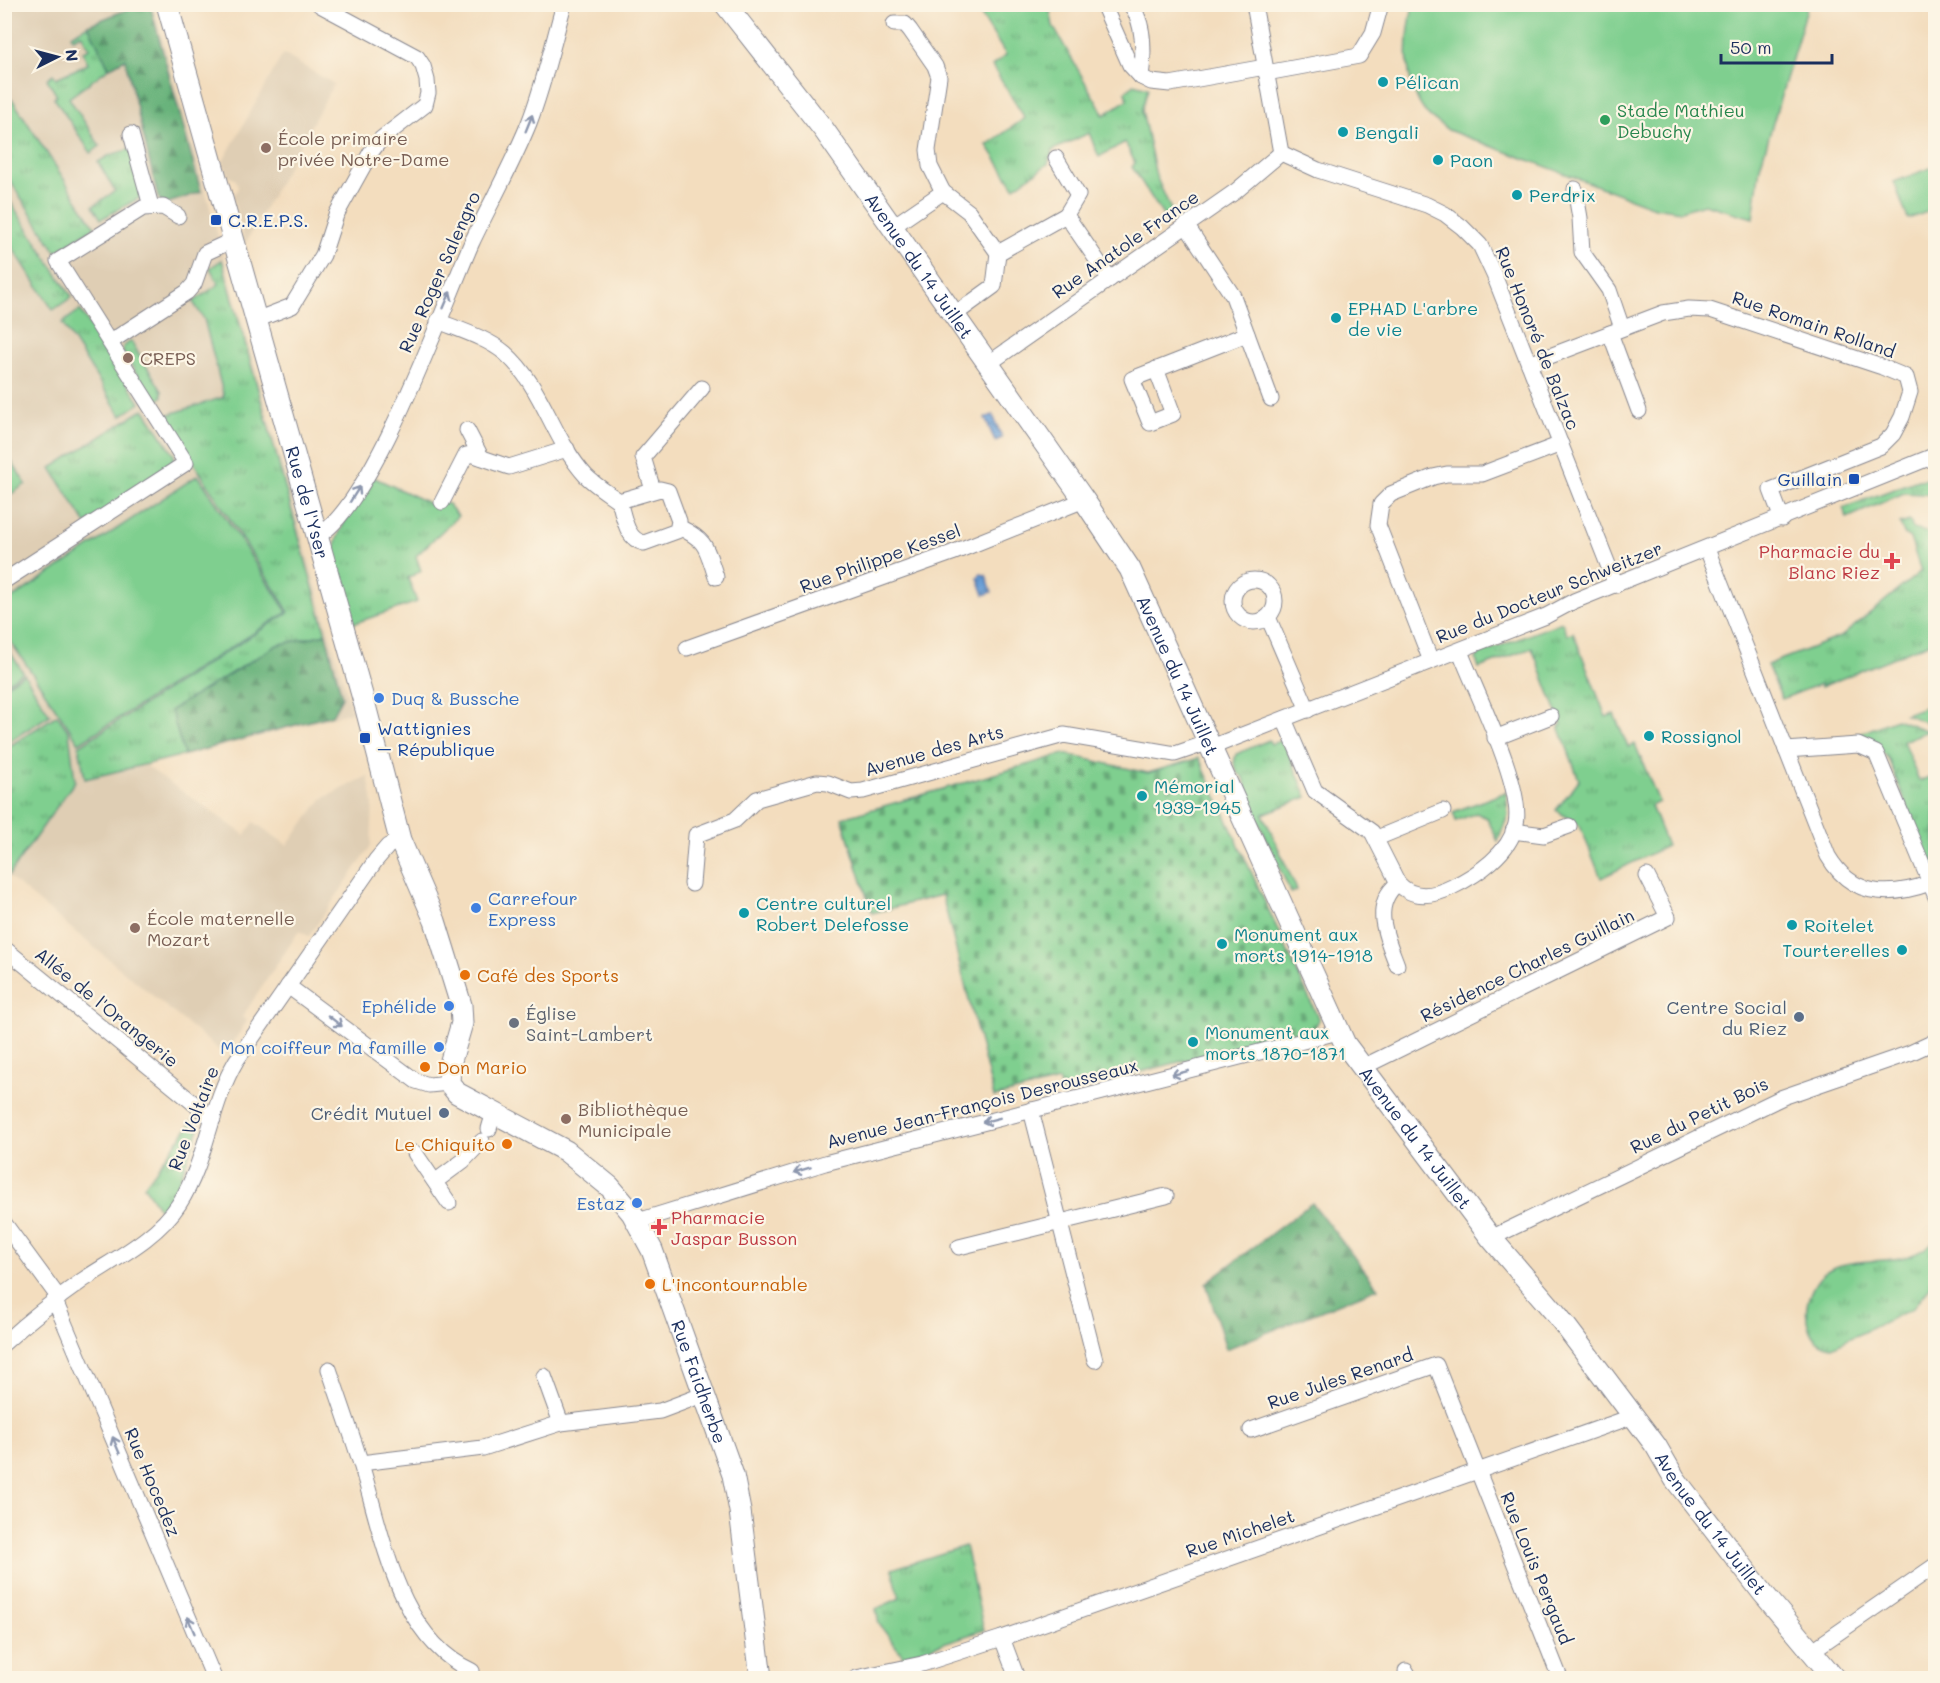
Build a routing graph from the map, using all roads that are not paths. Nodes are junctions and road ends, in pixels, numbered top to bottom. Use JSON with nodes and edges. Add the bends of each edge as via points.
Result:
{"nodes":[{"id":1,"x":167,"y":4,"type":"edge"},
{"id":2,"x":564,"y":4,"type":"edge"},
{"id":3,"x":726,"y":4,"type":"edge"},
{"id":4,"x":1103,"y":4,"type":"edge"},
{"id":5,"x":1130,"y":4,"type":"edge"},
{"id":6,"x":1254,"y":4,"type":"edge"},
{"id":7,"x":1381,"y":4,"type":"edge"},
{"id":8,"x":320,"y":5,"type":"edge"},
{"id":9,"x":894,"y":24,"type":"dead end"},
{"id":10,"x":1265,"y":70,"type":"junction"},
{"id":11,"x":1141,"y":77,"type":"junction"},
{"id":12,"x":131,"y":134,"type":"dead end"},
{"id":13,"x":1281,"y":153,"type":"junction"},
{"id":14,"x":1056,"y":158,"type":"dead end"},
{"id":15,"x":1575,"y":189,"type":"dead end"},
{"id":16,"x":943,"y":192,"type":"junction"},
{"id":17,"x":151,"y":206,"type":"junction"},
{"id":18,"x":1066,"y":215,"type":"junction"},
{"id":19,"x":178,"y":216,"type":"dead end"},
{"id":20,"x":1186,"y":225,"type":"junction"},
{"id":21,"x":892,"y":227,"type":"junction"},
{"id":22,"x":233,"y":240,"type":"junction"},
{"id":23,"x":998,"y":253,"type":"junction"},
{"id":24,"x":1110,"y":279,"type":"junction"},
{"id":25,"x":954,"y":315,"type":"junction"},
{"id":26,"x":256,"y":320,"type":"junction"},
{"id":27,"x":438,"y":321,"type":"junction"},
{"id":28,"x":1616,"y":331,"type":"junction"},
{"id":29,"x":1247,"y":334,"type":"junction"},
{"id":30,"x":110,"y":342,"type":"junction"},
{"id":31,"x":988,"y":364,"type":"junction"},
{"id":32,"x":1529,"y":364,"type":"junction"},
{"id":33,"x":1156,"y":369,"type":"dead end"},
{"id":34,"x":702,"y":388,"type":"dead end"},
{"id":35,"x":1271,"y":399,"type":"dead end"},
{"id":36,"x":1639,"y":411,"type":"dead end"},
{"id":37,"x":467,"y":430,"type":"dead end"},
{"id":38,"x":1561,"y":444,"type":"junction"},
{"id":39,"x":567,"y":449,"type":"junction"},
{"id":40,"x":1935,"y":455,"type":"edge"},
{"id":41,"x":481,"y":457,"type":"junction"},
{"id":42,"x":1935,"y":467,"type":"edge"},
{"id":43,"x":1902,"y":471,"type":"junction"},
{"id":44,"x":653,"y":490,"type":"junction"},
{"id":45,"x":1084,"y":500,"type":"junction"},
{"id":46,"x":619,"y":501,"type":"junction"},
{"id":47,"x":442,"y":502,"type":"dead end"},
{"id":48,"x":1782,"y":519,"type":"junction"},
{"id":49,"x":679,"y":527,"type":"junction"},
{"id":50,"x":316,"y":537,"type":"junction"},
{"id":51,"x":1707,"y":549,"type":"junction"},
{"id":52,"x":716,"y":577,"type":"dead end"},
{"id":53,"x":4,"y":581,"type":"edge"},
{"id":54,"x":1616,"y":585,"type":"junction"},
{"id":55,"x":1268,"y":617,"type":"dead end"},
{"id":56,"x":687,"y":648,"type":"dead end"},
{"id":57,"x":1460,"y":651,"type":"junction"},
{"id":58,"x":1431,"y":661,"type":"junction"},
{"id":59,"x":1308,"y":710,"type":"junction"},
{"id":60,"x":1551,"y":716,"type":"dead end"},
{"id":61,"x":1284,"y":719,"type":"junction"},
{"id":62,"x":1495,"y":738,"type":"junction"},
{"id":63,"x":1208,"y":745,"type":"junction"},
{"id":64,"x":1786,"y":750,"type":"junction"},
{"id":65,"x":1443,"y":811,"type":"dead end"},
{"id":66,"x":1569,"y":826,"type":"dead end"},
{"id":67,"x":1513,"y":831,"type":"junction"},
{"id":68,"x":1377,"y":838,"type":"junction"},
{"id":69,"x":400,"y":840,"type":"junction"},
{"id":70,"x":1647,"y":876,"type":"dead end"},
{"id":71,"x":1398,"y":883,"type":"junction"},
{"id":72,"x":692,"y":884,"type":"dead end"},
{"id":73,"x":1933,"y":890,"type":"edge"},
{"id":74,"x":4,"y":948,"type":"edge"},
{"id":75,"x":1397,"y":965,"type":"dead end"},
{"id":76,"x":288,"y":986,"type":"junction"},
{"id":77,"x":1338,"y":1032,"type":"junction"},
{"id":78,"x":1934,"y":1043,"type":"edge"},
{"id":79,"x":1363,"y":1067,"type":"junction"},
{"id":80,"x":449,"y":1083,"type":"junction"},
{"id":81,"x":1031,"y":1110,"type":"junction"},
{"id":82,"x":213,"y":1119,"type":"junction"},
{"id":83,"x":488,"y":1127,"type":"junction"},
{"id":84,"x":415,"y":1153,"type":"dead end"},
{"id":85,"x":436,"y":1181,"type":"junction"},
{"id":86,"x":1166,"y":1196,"type":"dead end"},
{"id":87,"x":449,"y":1203,"type":"dead end"},
{"id":88,"x":638,"y":1221,"type":"junction"},
{"id":89,"x":1060,"y":1222,"type":"junction"},
{"id":90,"x":4,"y":1223,"type":"edge"},
{"id":91,"x":1491,"y":1238,"type":"junction"},
{"id":92,"x":959,"y":1247,"type":"dead end"},
{"id":93,"x":57,"y":1299,"type":"junction"},
{"id":94,"x":4,"y":1343,"type":"edge"},
{"id":95,"x":1095,"y":1360,"type":"dead end"},
{"id":96,"x":329,"y":1369,"type":"dead end"},
{"id":97,"x":544,"y":1376,"type":"dead end"},
{"id":98,"x":705,"y":1394,"type":"junction"},
{"id":99,"x":1634,"y":1416,"type":"junction"},
{"id":100,"x":561,"y":1424,"type":"junction"},
{"id":101,"x":1251,"y":1430,"type":"dead end"},
{"id":102,"x":361,"y":1463,"type":"junction"},
{"id":103,"x":1478,"y":1472,"type":"junction"},
{"id":104,"x":1935,"y":1565,"type":"edge"},
{"id":105,"x":1002,"y":1638,"type":"junction"},
{"id":106,"x":1813,"y":1650,"type":"junction"},
{"id":107,"x":472,"y":1671,"type":"dead end"},
{"id":108,"x":214,"y":1678,"type":"edge"},
{"id":109,"x":761,"y":1678,"type":"edge"},
{"id":110,"x":856,"y":1678,"type":"edge"},
{"id":111,"x":1017,"y":1678,"type":"edge"},
{"id":112,"x":1560,"y":1678,"type":"edge"},
{"id":113,"x":1834,"y":1678,"type":"edge"}],
"edges":[{"from":1,"to":22,"type":"street","name":"Rue de l'Yser"},
{"from":27,"to":2,"type":"street","name":"Rue Roger Salengro","one_way":true,"via":[[528,125]]},
{"from":3,"to":21,"type":"street","name":"Avenue du 14 Juillet","via":[[824,129]]},
{"from":4,"to":11,"type":"street","via":[[1124,55]]},
{"from":5,"to":11,"type":"street","via":[[1137,16],[1142,43]]},
{"from":6,"to":10,"type":"street"},
{"from":7,"to":10,"type":"street","via":[[1373,33],[1359,56]]},
{"from":8,"to":26,"type":"street","via":[[417,57],[426,72],[427,99],[421,110],[370,152],[336,215],[323,255],[292,306]]},
{"from":9,"to":16,"type":"street","via":[[905,24],[937,71],[937,102],[928,158]]},
{"from":10,"to":11,"type":"street","via":[[1170,84]]},
{"from":10,"to":13,"type":"street"},
{"from":12,"to":17,"type":"street"},
{"from":13,"to":20,"type":"street","name":"Rue Anatole France"},
{"from":13,"to":32,"type":"street","name":"Rue Honoré de Balzac","via":[[1318,171],[1428,205],[1462,226],[1486,257]]},
{"from":14,"to":18,"type":"street","via":[[1078,195]]},
{"from":15,"to":28,"type":"street","via":[[1582,252],[1609,290]]},
{"from":16,"to":21,"type":"street"},
{"from":16,"to":23,"type":"street","via":[[969,212]]},
{"from":17,"to":19,"type":"street","via":[[163,207]]},
{"from":17,"to":30,"type":"street","via":[[58,261]]},
{"from":18,"to":23,"type":"street"},
{"from":18,"to":24,"type":"street"},
{"from":20,"to":24,"type":"street","name":"Rue Anatole France"},
{"from":20,"to":29,"type":"street","via":[[1228,287]]},
{"from":21,"to":25,"type":"street","name":"Avenue du 14 Juillet"},
{"from":22,"to":26,"type":"street","name":"Rue de l'Yser"},
{"from":22,"to":30,"type":"street","via":[[204,253],[194,284],[187,292]]},
{"from":23,"to":25,"type":"street","via":[[994,286]]},
{"from":24,"to":31,"type":"street","name":"Rue Anatole France"},
{"from":25,"to":31,"type":"street","name":"Avenue du 14 Juillet"},
{"from":26,"to":50,"type":"street","name":"Rue de l'Yser"},
{"from":27,"to":39,"type":"street","via":[[487,342],[511,359],[542,400]]},
{"from":50,"to":27,"type":"street","name":"Rue Roger Salengro","one_way":true,"via":[[330,529],[344,512],[376,460]]},
{"from":28,"to":32,"type":"street","name":"Rue Romain Rolland"},
{"from":28,"to":36,"type":"street"},
{"from":28,"to":48,"type":"street","name":"Rue Romain Rolland","via":[[1675,310],[1710,310],[1906,377],[1910,392],[1893,434],[1881,446],[1771,490]]},
{"from":29,"to":33,"type":"street"},
{"from":29,"to":35,"type":"street"},
{"from":30,"to":53,"type":"street","via":[[186,463]]},
{"from":31,"to":45,"type":"street","name":"Avenue du 14 Juillet"},
{"from":32,"to":38,"type":"street","name":"Rue Honoré de Balzac"},
{"from":34,"to":44,"type":"street","via":[[643,457]]},
{"from":37,"to":41,"type":"street"},
{"from":38,"to":54,"type":"street","name":"Rue Honoré de Balzac"},
{"from":38,"to":58,"type":"street","via":[[1482,474],[1432,477],[1391,494],[1381,504],[1378,525]]},
{"from":39,"to":41,"type":"street","via":[[509,467]]},
{"from":39,"to":46,"type":"street","via":[[586,476]]},
{"from":40,"to":43,"type":"street","name":"Rue du Docteur Schweitzer"},
{"from":41,"to":47,"type":"street","via":[[471,454],[461,460]]},
{"from":42,"to":43,"type":"street","name":"Rue du Docteur Schweitzer"},
{"from":43,"to":48,"type":"street","name":"Rue du Docteur Schweitzer"},
{"from":44,"to":46,"type":"street"},
{"from":44,"to":49,"type":"street","via":[[664,489],[671,495]]},
{"from":45,"to":56,"type":"street","name":"Rue Philippe Kessel","via":[[941,557]]},
{"from":45,"to":63,"type":"street","name":"Avenue du 14 Juillet","via":[[1136,582]]},
{"from":46,"to":49,"type":"street","via":[[632,537],[639,542],[671,535]]},
{"from":48,"to":51,"type":"street","name":"Rue du Docteur Schweitzer"},
{"from":49,"to":52,"type":"street","via":[[704,543]]},
{"from":50,"to":69,"type":"street","name":"Rue de l'Yser"},
{"from":51,"to":54,"type":"street","name":"Rue du Docteur Schweitzer"},
{"from":51,"to":64,"type":"street"},
{"from":54,"to":57,"type":"street","name":"Rue du Docteur Schweitzer"},
{"from":55,"to":59,"type":"street"},
{"from":57,"to":58,"type":"street","name":"Rue du Docteur Schweitzer"},
{"from":57,"to":62,"type":"street"},
{"from":58,"to":59,"type":"street","name":"Rue du Docteur Schweitzer"},
{"from":59,"to":61,"type":"street","name":"Rue du Docteur Schweitzer"},
{"from":60,"to":62,"type":"street"},
{"from":61,"to":63,"type":"street","name":"Rue du Docteur Schweitzer"},
{"from":61,"to":68,"type":"street","via":[[1315,791]]},
{"from":62,"to":67,"type":"street","via":[[1516,798]]},
{"from":63,"to":72,"type":"street","name":"Avenue des Arts","via":[[1175,754],[1064,735],[857,792],[817,782],[757,799],[735,820],[696,835]]},
{"from":63,"to":77,"type":"street","name":"Avenue du 14 Juillet"},
{"from":64,"to":73,"type":"street","via":[[1828,856],[1842,876],[1866,889],[1885,892]]},
{"from":64,"to":73,"type":"street","via":[[1858,745],[1876,753]]},
{"from":65,"to":68,"type":"street"},
{"from":66,"to":67,"type":"street","via":[[1544,835]]},
{"from":67,"to":71,"type":"street","via":[[1486,866],[1450,888],[1419,895],[1404,890]]},
{"from":68,"to":71,"type":"street"},
{"from":69,"to":76,"type":"street","name":"Rue Voltaire","via":[[388,846],[376,860]]},
{"from":69,"to":80,"type":"street","name":"Rue de l'Yser","via":[[435,921],[458,995],[462,1023],[450,1064]]},
{"from":70,"to":79,"type":"street","name":"Résidence Charles Guillain","via":[[1668,917]]},
{"from":71,"to":75,"type":"street","via":[[1388,893],[1382,915]]},
{"from":74,"to":82,"type":"street","name":"Allée de l'Orangerie"},
{"from":76,"to":80,"type":"street","one_way":true,"via":[[416,1081],[429,1085]]},
{"from":76,"to":82,"type":"street","name":"Rue Voltaire","via":[[231,1069]]},
{"from":77,"to":79,"type":"street","name":"Avenue du 14 Juillet"},
{"from":77,"to":81,"type":"street","name":"Avenue Jean-François Desrousseaux","one_way":true},
{"from":78,"to":91,"type":"street","name":"Rue du Petit Bois","via":[[1783,1097]]},
{"from":79,"to":91,"type":"street","name":"Avenue du 14 Juillet"},
{"from":80,"to":83,"type":"street","name":"Rue Faidherbe"},
{"from":81,"to":88,"type":"street","name":"Avenue Jean-François Desrousseaux","one_way":true,"via":[[825,1163]]},
{"from":81,"to":89,"type":"street"},
{"from":82,"to":93,"type":"street","name":"Rue Voltaire","via":[[183,1198],[168,1218]]},
{"from":83,"to":85,"type":"street","via":[[464,1161]]},
{"from":83,"to":88,"type":"street","name":"Rue Faidherbe","via":[[540,1135],[592,1171]]},
{"from":84,"to":85,"type":"street"},
{"from":85,"to":87,"type":"street"},
{"from":86,"to":89,"type":"street"},
{"from":88,"to":98,"type":"street","name":"Rue Faidherbe"},
{"from":89,"to":92,"type":"street"},
{"from":89,"to":95,"type":"street"},
{"from":90,"to":93,"type":"street","name":"Rue Hocedez"},
{"from":91,"to":99,"type":"street","name":"Avenue du 14 Juillet","via":[[1558,1316]]},
{"from":93,"to":94,"type":"street","name":"Rue Voltaire"},
{"from":108,"to":93,"type":"street","name":"Rue Hocedez","one_way":true},
{"from":96,"to":102,"type":"street"},
{"from":97,"to":100,"type":"street"},
{"from":98,"to":100,"type":"street","via":[[660,1411]]},
{"from":98,"to":109,"type":"street","name":"Rue Faidherbe","via":[[737,1491]]},
{"from":99,"to":103,"type":"street","name":"Rue Michelet"},
{"from":99,"to":106,"type":"street","name":"Avenue du 14 Juillet","via":[[1676,1479],[1763,1593]]},
{"from":100,"to":102,"type":"street","via":[[483,1448]]},
{"from":101,"to":103,"type":"street","name":"Rue Jules Renard","via":[[1436,1365]]},
{"from":102,"to":107,"type":"street","via":[[393,1570],[409,1606],[442,1653]]},
{"from":103,"to":105,"type":"street","name":"Rue Michelet"},
{"from":103,"to":112,"type":"street","name":"Rue Louis Pergaud"},
{"from":104,"to":106,"type":"street"},
{"from":105,"to":110,"type":"street","name":"Rue Michelet","via":[[921,1664]]},
{"from":105,"to":111,"type":"street"},
{"from":106,"to":113,"type":"street","name":"Avenue du 14 Juillet"}]}
